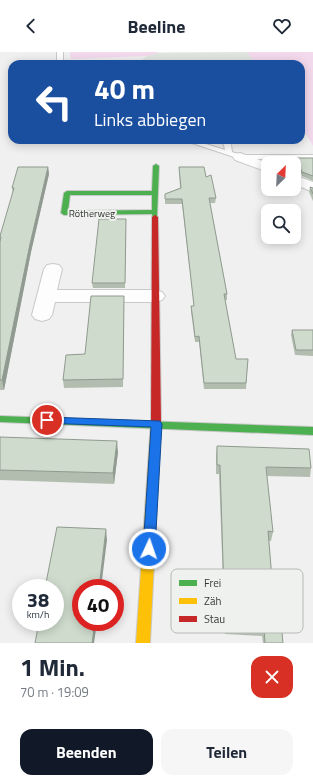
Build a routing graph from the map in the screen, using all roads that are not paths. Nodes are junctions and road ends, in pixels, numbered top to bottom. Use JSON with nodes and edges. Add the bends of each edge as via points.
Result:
{"nodes":[{"id":1,"x":199,"y":144,"type":"edge"},
{"id":2,"x":227,"y":144,"type":"edge"},
{"id":3,"x":234,"y":155,"type":"junction"},
{"id":4,"x":313,"y":157,"type":"edge"},
{"id":5,"x":261,"y":165,"type":"edge"},
{"id":6,"x":156,"y":166,"type":"dead end"},
{"id":7,"x":301,"y":182,"type":"edge"},
{"id":8,"x":313,"y":187,"type":"edge"},
{"id":9,"x":156,"y":193,"type":"junction"},
{"id":10,"x":155,"y":212,"type":"junction"},
{"id":11,"x":53,"y":269,"type":"dead end"},
{"id":12,"x":47,"y":296,"type":"junction"},
{"id":13,"x":155,"y":296,"type":"junction"},
{"id":14,"x":42,"y":315,"type":"dead end"},
{"id":15,"x":0,"y":419,"type":"edge"},
{"id":16,"x":156,"y":424,"type":"junction"},
{"id":17,"x":313,"y":431,"type":"edge"},
{"id":18,"x":144,"y":643,"type":"edge"}],
"edges":[{"from":1,"to":3,"type":"lane"},
{"from":2,"to":3,"type":"lane"},
{"from":3,"to":4,"type":"lane"},
{"from":3,"to":5,"type":"street"},
{"from":6,"to":9,"type":"street"},
{"from":7,"to":8,"type":"street"},
{"from":9,"to":10,"type":"street"},
{"from":9,"to":10,"type":"street","name":"Rötherweg","via":[[68,193],[64,213]]},
{"from":10,"to":13,"type":"street"},
{"from":11,"to":12,"type":"street"},
{"from":12,"to":13,"type":"street"},
{"from":12,"to":14,"type":"street"},
{"from":13,"to":16,"type":"street"},
{"from":15,"to":16,"type":"street"},
{"from":16,"to":17,"type":"street"},
{"from":16,"to":18,"type":"street"}]}
